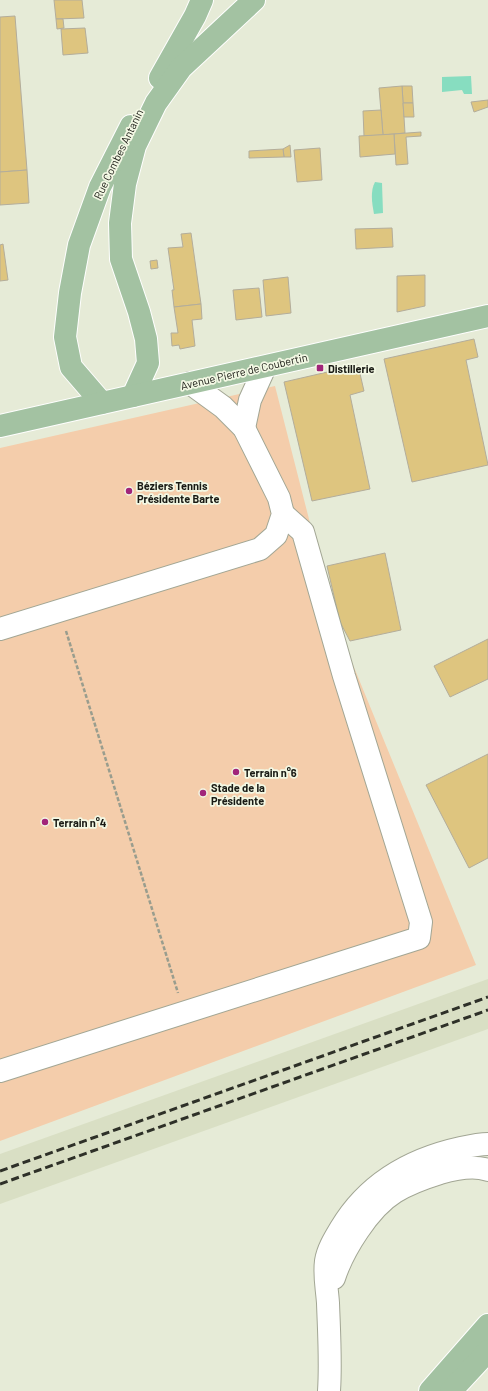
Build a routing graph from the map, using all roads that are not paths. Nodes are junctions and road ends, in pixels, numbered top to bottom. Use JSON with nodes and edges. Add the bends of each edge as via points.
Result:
{"nodes":[{"id":1,"x":202,"y":0,"type":"edge"},
{"id":2,"x":254,"y":0,"type":"edge"},
{"id":3,"x":488,"y":316,"type":"edge"},
{"id":4,"x":265,"y":367,"type":"junction"},
{"id":5,"x":190,"y":383,"type":"junction"},
{"id":6,"x":132,"y":396,"type":"junction"},
{"id":7,"x":102,"y":403,"type":"junction"},
{"id":8,"x":0,"y":426,"type":"edge"},
{"id":9,"x":244,"y":428,"type":"junction"},
{"id":10,"x":283,"y":514,"type":"junction"},
{"id":11,"x":0,"y":629,"type":"edge"},
{"id":12,"x":0,"y":1071,"type":"edge"},
{"id":13,"x":488,"y":1144,"type":"edge"},
{"id":14,"x":488,"y":1170,"type":"edge"},
{"id":15,"x":328,"y":1299,"type":"junction"},
{"id":16,"x":488,"y":1325,"type":"edge"},
{"id":17,"x":488,"y":1351,"type":"edge"},
{"id":18,"x":329,"y":1391,"type":"edge"},
{"id":19,"x":430,"y":1391,"type":"edge"},
{"id":20,"x":451,"y":1391,"type":"edge"}],
"edges":[{"from":1,"to":7,"type":"main road","name":"Rue Combes Antanin","via":[[169,63],[137,114],[100,187],[79,245],[65,338],[71,367]]},
{"from":2,"to":6,"type":"main road","name":"Rue Combes Antanin","via":[[181,68],[156,103],[135,146],[125,184],[120,223],[121,258],[146,339],[148,363]]},
{"from":3,"to":4,"type":"main road","name":"Avenue Pierre de Coubertin"},
{"from":4,"to":5,"type":"main road","name":"Avenue Pierre de Coubertin"},
{"from":4,"to":9,"type":"street","via":[[250,400]]},
{"from":5,"to":6,"type":"main road","name":"Avenue Pierre de Coubertin"},
{"from":5,"to":9,"type":"street","via":[[223,407]]},
{"from":6,"to":7,"type":"main road","name":"Avenue Pierre de Coubertin"},
{"from":7,"to":8,"type":"main road","name":"Avenue Pierre de Coubertin"},
{"from":9,"to":10,"type":"street","via":[[279,498]]},
{"from":10,"to":11,"type":"street","via":[[276,535],[260,549]]},
{"from":10,"to":12,"type":"street","via":[[303,532],[344,676],[421,922],[419,938]]},
{"from":13,"to":15,"type":"street","via":[[444,1152],[418,1161],[396,1173],[362,1198],[333,1241],[326,1260],[324,1278]]},
{"from":14,"to":15,"type":"street","via":[[453,1169],[420,1179],[379,1204],[338,1264]]},
{"from":15,"to":18,"type":"street"},
{"from":16,"to":19,"type":"main road"},
{"from":17,"to":20,"type":"main road"}]}
